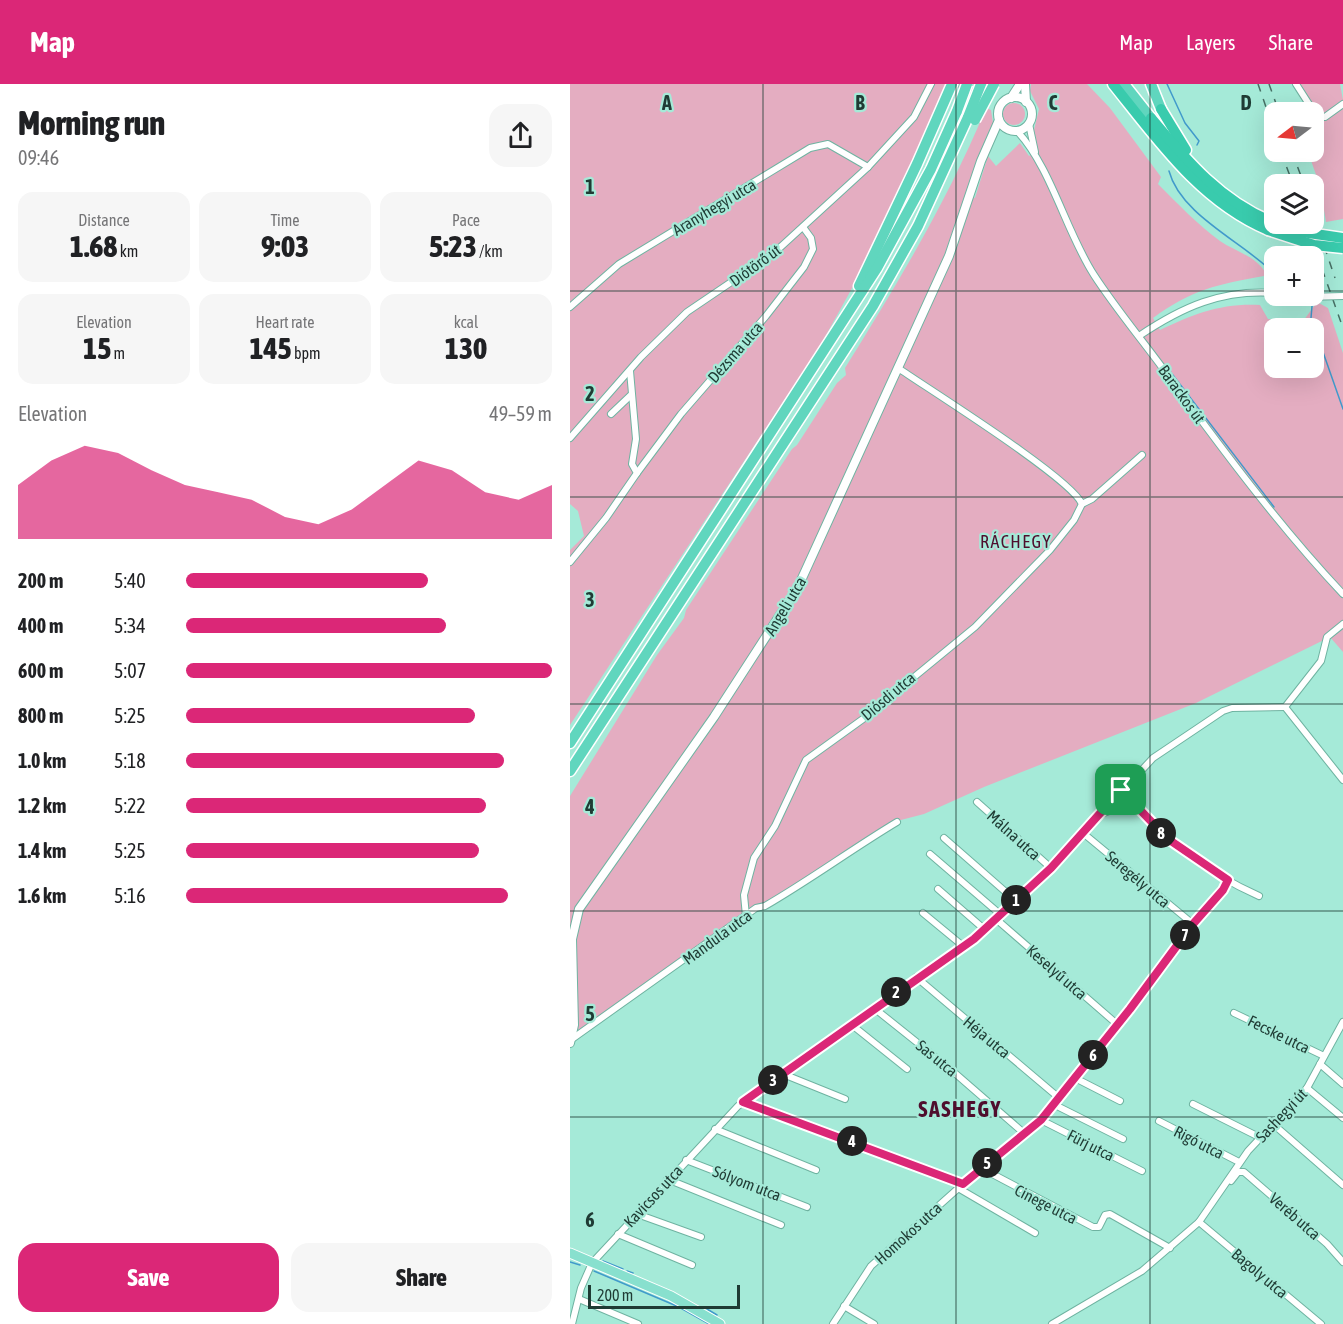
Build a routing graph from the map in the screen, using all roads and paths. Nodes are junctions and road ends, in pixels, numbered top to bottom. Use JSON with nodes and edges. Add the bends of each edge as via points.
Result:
{"nodes":[{"id":1,"x":931,"y":84,"type":"edge"},
{"id":2,"x":952,"y":84,"type":"edge"},
{"id":3,"x":967,"y":84,"type":"edge"},
{"id":4,"x":981,"y":84,"type":"edge"},
{"id":5,"x":994,"y":84,"type":"edge"},
{"id":6,"x":1020,"y":84,"type":"edge"},
{"id":7,"x":1025,"y":84,"type":"edge"},
{"id":8,"x":1107,"y":84,"type":"edge"},
{"id":9,"x":1113,"y":84,"type":"edge"},
{"id":10,"x":1124,"y":84,"type":"edge"},
{"id":11,"x":1151,"y":84,"type":"edge"},
{"id":12,"x":1296,"y":84,"type":"edge"},
{"id":13,"x":1009,"y":99,"type":"junction"},
{"id":14,"x":1026,"y":102,"type":"junction"},
{"id":15,"x":1307,"y":102,"type":"edge"},
{"id":16,"x":1343,"y":104,"type":"edge"},
{"id":17,"x":1131,"y":106,"type":"junction"},
{"id":18,"x":999,"y":117,"type":"junction"},
{"id":19,"x":1324,"y":117,"type":"edge"},
{"id":20,"x":971,"y":119,"type":"junction"},
{"id":21,"x":1029,"y":124,"type":"junction"},
{"id":22,"x":1013,"y":130,"type":"junction"},
{"id":23,"x":986,"y":150,"type":"junction"},
{"id":24,"x":868,"y":166,"type":"junction"},
{"id":25,"x":1045,"y":177,"type":"junction"},
{"id":26,"x":1233,"y":201,"type":"junction"},
{"id":27,"x":1264,"y":219,"type":"edge"},
{"id":28,"x":1264,"y":221,"type":"edge"},
{"id":29,"x":803,"y":227,"type":"junction"},
{"id":30,"x":1293,"y":234,"type":"edge"},
{"id":31,"x":1316,"y":234,"type":"edge"},
{"id":32,"x":1343,"y":238,"type":"edge"},
{"id":33,"x":1343,"y":248,"type":"edge"},
{"id":34,"x":1264,"y":293,"type":"edge"},
{"id":35,"x":1343,"y":296,"type":"edge"},
{"id":36,"x":1324,"y":297,"type":"edge"},
{"id":37,"x":570,"y":307,"type":"edge"},
{"id":38,"x":843,"y":325,"type":"junction"},
{"id":39,"x":1139,"y":336,"type":"junction"},
{"id":40,"x":898,"y":368,"type":"junction"},
{"id":41,"x":630,"y":371,"type":"junction"},
{"id":42,"x":631,"y":394,"type":"junction"},
{"id":43,"x":611,"y":414,"type":"dead end"},
{"id":44,"x":570,"y":438,"type":"edge"},
{"id":45,"x":1142,"y":454,"type":"dead end"},
{"id":46,"x":637,"y":473,"type":"junction"},
{"id":47,"x":1082,"y":504,"type":"junction"},
{"id":48,"x":570,"y":562,"type":"edge"},
{"id":49,"x":1343,"y":594,"type":"edge"},
{"id":50,"x":1343,"y":624,"type":"edge"},
{"id":51,"x":1285,"y":707,"type":"junction"},
{"id":52,"x":572,"y":740,"type":"edge"},
{"id":53,"x":570,"y":771,"type":"edge"},
{"id":54,"x":1343,"y":780,"type":"edge"},
{"id":55,"x":1121,"y":790,"type":"junction"},
{"id":56,"x":1111,"y":801,"type":"junction"},
{"id":57,"x":977,"y":802,"type":"dead end"},
{"id":58,"x":1131,"y":803,"type":"junction"},
{"id":59,"x":1117,"y":808,"type":"junction"},
{"id":60,"x":1101,"y":814,"type":"junction"},
{"id":61,"x":897,"y":822,"type":"dead end"},
{"id":62,"x":1083,"y":833,"type":"junction"},
{"id":63,"x":944,"y":838,"type":"dead end"},
{"id":64,"x":930,"y":854,"type":"dead end"},
{"id":65,"x":1051,"y":868,"type":"junction"},
{"id":66,"x":1228,"y":880,"type":"junction"},
{"id":67,"x":938,"y":890,"type":"dead end"},
{"id":68,"x":1259,"y":896,"type":"dead end"},
{"id":69,"x":1016,"y":901,"type":"junction"},
{"id":70,"x":923,"y":913,"type":"dead end"},
{"id":71,"x":746,"y":915,"type":"junction"},
{"id":72,"x":999,"y":917,"type":"junction"},
{"id":73,"x":572,"y":921,"type":"edge"},
{"id":74,"x":1193,"y":924,"type":"junction"},
{"id":75,"x":984,"y":930,"type":"junction"},
{"id":76,"x":963,"y":946,"type":"junction"},
{"id":77,"x":916,"y":977,"type":"junction"},
{"id":78,"x":874,"y":1008,"type":"junction"},
{"id":79,"x":1234,"y":1013,"type":"dead end"},
{"id":80,"x":1343,"y":1022,"type":"edge"},
{"id":81,"x":852,"y":1025,"type":"junction"},
{"id":82,"x":1118,"y":1025,"type":"junction"},
{"id":83,"x":571,"y":1041,"type":"edge"},
{"id":84,"x":1324,"y":1056,"type":"junction"},
{"id":85,"x":1320,"y":1064,"type":"junction"},
{"id":86,"x":907,"y":1069,"type":"dead end"},
{"id":87,"x":783,"y":1074,"type":"junction"},
{"id":88,"x":1075,"y":1078,"type":"junction"},
{"id":89,"x":1343,"y":1084,"type":"edge"},
{"id":90,"x":1307,"y":1088,"type":"junction"},
{"id":91,"x":1058,"y":1097,"type":"junction"},
{"id":92,"x":845,"y":1099,"type":"dead end"},
{"id":93,"x":1120,"y":1101,"type":"dead end"},
{"id":94,"x":743,"y":1102,"type":"junction"},
{"id":95,"x":1053,"y":1104,"type":"junction"},
{"id":96,"x":1193,"y":1104,"type":"dead end"},
{"id":97,"x":1343,"y":1118,"type":"edge"},
{"id":98,"x":1041,"y":1120,"type":"junction"},
{"id":99,"x":1159,"y":1121,"type":"dead end"},
{"id":100,"x":1273,"y":1124,"type":"junction"},
{"id":101,"x":715,"y":1129,"type":"junction"},
{"id":102,"x":1025,"y":1134,"type":"junction"},
{"id":103,"x":1259,"y":1137,"type":"junction"},
{"id":104,"x":1123,"y":1139,"type":"dead end"},
{"id":105,"x":686,"y":1160,"type":"junction"},
{"id":106,"x":1239,"y":1162,"type":"junction"},
{"id":107,"x":981,"y":1168,"type":"junction"},
{"id":108,"x":816,"y":1170,"type":"dead end"},
{"id":109,"x":1142,"y":1171,"type":"dead end"},
{"id":110,"x":1244,"y":1172,"type":"joint"},
{"id":111,"x":667,"y":1179,"type":"junction"},
{"id":112,"x":1343,"y":1185,"type":"edge"},
{"id":113,"x":960,"y":1186,"type":"junction"},
{"id":114,"x":1212,"y":1203,"type":"junction"},
{"id":115,"x":807,"y":1207,"type":"dead end"},
{"id":116,"x":637,"y":1214,"type":"junction"},
{"id":117,"x":1198,"y":1222,"type":"junction"},
{"id":118,"x":781,"y":1225,"type":"dead end"},
{"id":119,"x":1035,"y":1233,"type":"dead end"},
{"id":120,"x":618,"y":1234,"type":"junction"},
{"id":121,"x":701,"y":1237,"type":"dead end"},
{"id":122,"x":1170,"y":1248,"type":"junction"},
{"id":123,"x":570,"y":1253,"type":"edge"},
{"id":124,"x":1343,"y":1262,"type":"edge"},
{"id":125,"x":592,"y":1263,"type":"junction"},
{"id":126,"x":692,"y":1264,"type":"dead end"},
{"id":127,"x":570,"y":1302,"type":"edge"},
{"id":128,"x":578,"y":1302,"type":"junction"},
{"id":129,"x":844,"y":1306,"type":"junction"},
{"id":130,"x":572,"y":1324,"type":"edge"},
{"id":131,"x":638,"y":1324,"type":"edge"},
{"id":132,"x":720,"y":1324,"type":"edge"},
{"id":133,"x":833,"y":1324,"type":"edge"},
{"id":134,"x":874,"y":1324,"type":"edge"},
{"id":135,"x":1052,"y":1324,"type":"edge"},
{"id":136,"x":1321,"y":1324,"type":"edge"}],
"edges":[{"from":1,"to":24,"type":"street","name":"Diótörő út","via":[[914,117]]},
{"from":2,"to":38,"type":"highway","via":[[846,310]]},
{"from":3,"to":38,"type":"highway","bridge":true,"via":[[904,220]]},
{"from":4,"to":20,"type":"highway","bridge":true},
{"from":5,"to":20,"type":"highway","bridge":true},
{"from":6,"to":13,"type":"street"},
{"from":7,"to":14,"type":"street"},
{"from":8,"to":17,"type":"highway"},
{"from":9,"to":17,"type":"highway"},
{"from":10,"to":26,"type":"highway","via":[[1196,170]]},
{"from":11,"to":26,"type":"highway","via":[[1182,144]]},
{"from":12,"to":15,"type":"street"},
{"from":13,"to":14,"type":"street"},
{"from":13,"to":18,"type":"street"},
{"from":13,"to":18,"type":"street","via":[[987,100]]},
{"from":14,"to":21,"type":"street","via":[[1031,113]]},
{"from":16,"to":19,"type":"street"},
{"from":17,"to":28,"type":"highway","via":[[1197,183],[1234,213]]},
{"from":18,"to":22,"type":"street"},
{"from":18,"to":23,"type":"street","name":"Angeli utca"},
{"from":20,"to":53,"type":"highway","via":[[873,306]]},
{"from":21,"to":22,"type":"street"},
{"from":21,"to":25,"type":"street","name":"Barackos út"},
{"from":22,"to":23,"type":"street","name":"Angeli utca","via":[[994,138]]},
{"from":22,"to":25,"type":"street","name":"Barackos út","via":[[1026,142]]},
{"from":23,"to":40,"type":"street","name":"Angeli utca","via":[[949,256]]},
{"from":24,"to":29,"type":"street","name":"Diótörő út"},
{"from":24,"to":37,"type":"street","name":"Aranyhegyi utca","via":[[828,144],[810,148],[619,264]]},
{"from":25,"to":39,"type":"street","name":"Barackos út","via":[[1085,260]]},
{"from":26,"to":27,"type":"highway"},
{"from":29,"to":41,"type":"street","name":"Diótörő út","via":[[760,264],[687,312]]},
{"from":29,"to":46,"type":"street","name":"Dézsma utca","via":[[811,237],[813,249],[804,267]]},
{"from":30,"to":33,"type":"highway","bridge":true,"via":[[1314,245]]},
{"from":31,"to":32,"type":"highway","bridge":true},
{"from":34,"to":39,"type":"street","via":[[1244,292],[1202,301]]},
{"from":35,"to":36,"type":"street","bridge":true},
{"from":38,"to":52,"type":"highway"},
{"from":39,"to":49,"type":"street","name":"Barackos út","via":[[1202,422]]},
{"from":40,"to":47,"type":"street","via":[[1047,471],[1072,490]]},
{"from":40,"to":73,"type":"street","name":"Angeli utca","via":[[798,588]]},
{"from":41,"to":42,"type":"street"},
{"from":41,"to":44,"type":"street","name":"Diótörő út"},
{"from":42,"to":43,"type":"street"},
{"from":42,"to":46,"type":"street","via":[[636,439],[632,464]]},
{"from":45,"to":47,"type":"street","name":"Diósdi utca"},
{"from":46,"to":48,"type":"street","name":"Dézsma utca"},
{"from":47,"to":71,"type":"street","name":"Diósdi utca","via":[[1050,550],[975,627],[863,719],[806,760],[775,826],[754,858],[744,895]]},
{"from":50,"to":51,"type":"street","via":[[1327,637],[1321,660]]},
{"from":51,"to":54,"type":"street"},
{"from":51,"to":55,"type":"street","name":"Kavicsos utca","via":[[1223,711],[1176,740]]},
{"from":55,"to":56,"type":"street","name":"Kavicsos utca"},
{"from":55,"to":58,"type":"street"},
{"from":56,"to":59,"type":"street"},
{"from":56,"to":60,"type":"street","name":"Kavicsos utca"},
{"from":57,"to":65,"type":"street","name":"Málna utca"},
{"from":58,"to":59,"type":"street","name":"Kavicsos utca"},
{"from":58,"to":66,"type":"street","via":[[1168,839]]},
{"from":59,"to":60,"type":"street","name":"Kavicsos utca"},
{"from":60,"to":62,"type":"street","name":"Kavicsos utca"},
{"from":61,"to":71,"type":"street","name":"Mandula utca","via":[[820,873]]},
{"from":62,"to":65,"type":"street","name":"Kavicsos utca"},
{"from":62,"to":74,"type":"street","name":"Seregély utca"},
{"from":63,"to":69,"type":"street"},
{"from":64,"to":72,"type":"street","name":"Keselyű utca"},
{"from":65,"to":69,"type":"street","name":"Kavicsos utca"},
{"from":66,"to":68,"type":"street"},
{"from":66,"to":74,"type":"street","name":"Homokos utca"},
{"from":67,"to":75,"type":"street"},
{"from":69,"to":72,"type":"street","name":"Kavicsos utca"},
{"from":70,"to":76,"type":"street"},
{"from":71,"to":83,"type":"street","name":"Mandula utca"},
{"from":72,"to":75,"type":"street","name":"Kavicsos utca"},
{"from":72,"to":82,"type":"street","name":"Keselyű utca"},
{"from":73,"to":83,"type":"street","name":"Angeli utca"},
{"from":74,"to":82,"type":"street","name":"Homokos utca"},
{"from":75,"to":76,"type":"street","name":"Kavicsos utca"},
{"from":76,"to":77,"type":"street","name":"Kavicsos utca"},
{"from":77,"to":78,"type":"street","name":"Kavicsos utca"},
{"from":77,"to":91,"type":"street","name":"Héja utca"},
{"from":78,"to":81,"type":"street","name":"Kavicsos utca"},
{"from":78,"to":102,"type":"street","name":"Sas utca"},
{"from":79,"to":84,"type":"street","name":"Fecske utca"},
{"from":80,"to":84,"type":"street","name":"Sashegyi út"},
{"from":81,"to":86,"type":"street"},
{"from":81,"to":87,"type":"street","name":"Kavicsos utca"},
{"from":82,"to":88,"type":"street","name":"Homokos utca"},
{"from":84,"to":85,"type":"street","name":"Sashegyi út"},
{"from":85,"to":89,"type":"street"},
{"from":85,"to":90,"type":"street","name":"Sashegyi út"},
{"from":87,"to":92,"type":"street"},
{"from":87,"to":94,"type":"street","name":"Kavicsos utca"},
{"from":88,"to":91,"type":"street","name":"Homokos utca"},
{"from":88,"to":93,"type":"street"},
{"from":90,"to":97,"type":"street"},
{"from":90,"to":100,"type":"street","name":"Sashegyi út"},
{"from":91,"to":95,"type":"street","name":"Homokos utca"},
{"from":94,"to":101,"type":"street","name":"Kavicsos utca"},
{"from":94,"to":113,"type":"street"},
{"from":95,"to":98,"type":"street","name":"Homokos utca"},
{"from":95,"to":104,"type":"street"},
{"from":96,"to":103,"type":"street"},
{"from":98,"to":102,"type":"street","name":"Homokos utca"},
{"from":98,"to":109,"type":"street","name":"Fürj utca"},
{"from":99,"to":106,"type":"street","name":"Rigó utca"},
{"from":100,"to":103,"type":"street","name":"Sashegyi út"},
{"from":100,"to":112,"type":"street"},
{"from":101,"to":105,"type":"street","name":"Kavicsos utca"},
{"from":101,"to":108,"type":"street"},
{"from":102,"to":107,"type":"street","name":"Homokos utca"},
{"from":103,"to":106,"type":"street","name":"Sashegyi út"},
{"from":105,"to":111,"type":"street","name":"Kavicsos utca"},
{"from":105,"to":115,"type":"street","name":"Sólyom utca"},
{"from":106,"to":114,"type":"street","name":"Sashegyi út"},
{"from":107,"to":113,"type":"street","name":"Homokos utca"},
{"from":107,"to":122,"type":"street","name":"Cinege utca","via":[[1094,1227],[1099,1227],[1105,1215],[1110,1214]]},
{"from":110,"to":114,"type":"street","name":"Sashegyi út","via":[[1238,1172]]},
{"from":110,"to":124,"type":"street","name":"Veréb utca"},
{"from":111,"to":116,"type":"street","name":"Kavicsos utca"},
{"from":111,"to":118,"type":"street"},
{"from":113,"to":119,"type":"street"},
{"from":113,"to":129,"type":"street","name":"Homokos utca","via":[[871,1266]]},
{"from":114,"to":117,"type":"street","name":"Sashegyi út"},
{"from":116,"to":120,"type":"street","name":"Kavicsos utca"},
{"from":116,"to":121,"type":"street"},
{"from":117,"to":122,"type":"street","name":"Sashegyi út"},
{"from":117,"to":136,"type":"street","name":"Bagoly utca"},
{"from":120,"to":125,"type":"street","name":"Kavicsos utca"},
{"from":120,"to":126,"type":"street"},
{"from":122,"to":135,"type":"street","name":"Sashegyi út","via":[[1126,1281]]},
{"from":123,"to":125,"type":"main road"},
{"from":125,"to":128,"type":"street","name":"Kavicsos utca"},
{"from":125,"to":132,"type":"main road","via":[[671,1296]]},
{"from":127,"to":128,"type":"street"},
{"from":128,"to":130,"type":"street","name":"Kavicsos utca"},
{"from":128,"to":131,"type":"street"},
{"from":129,"to":133,"type":"street","name":"Homokos utca"},
{"from":129,"to":134,"type":"street"}]}
